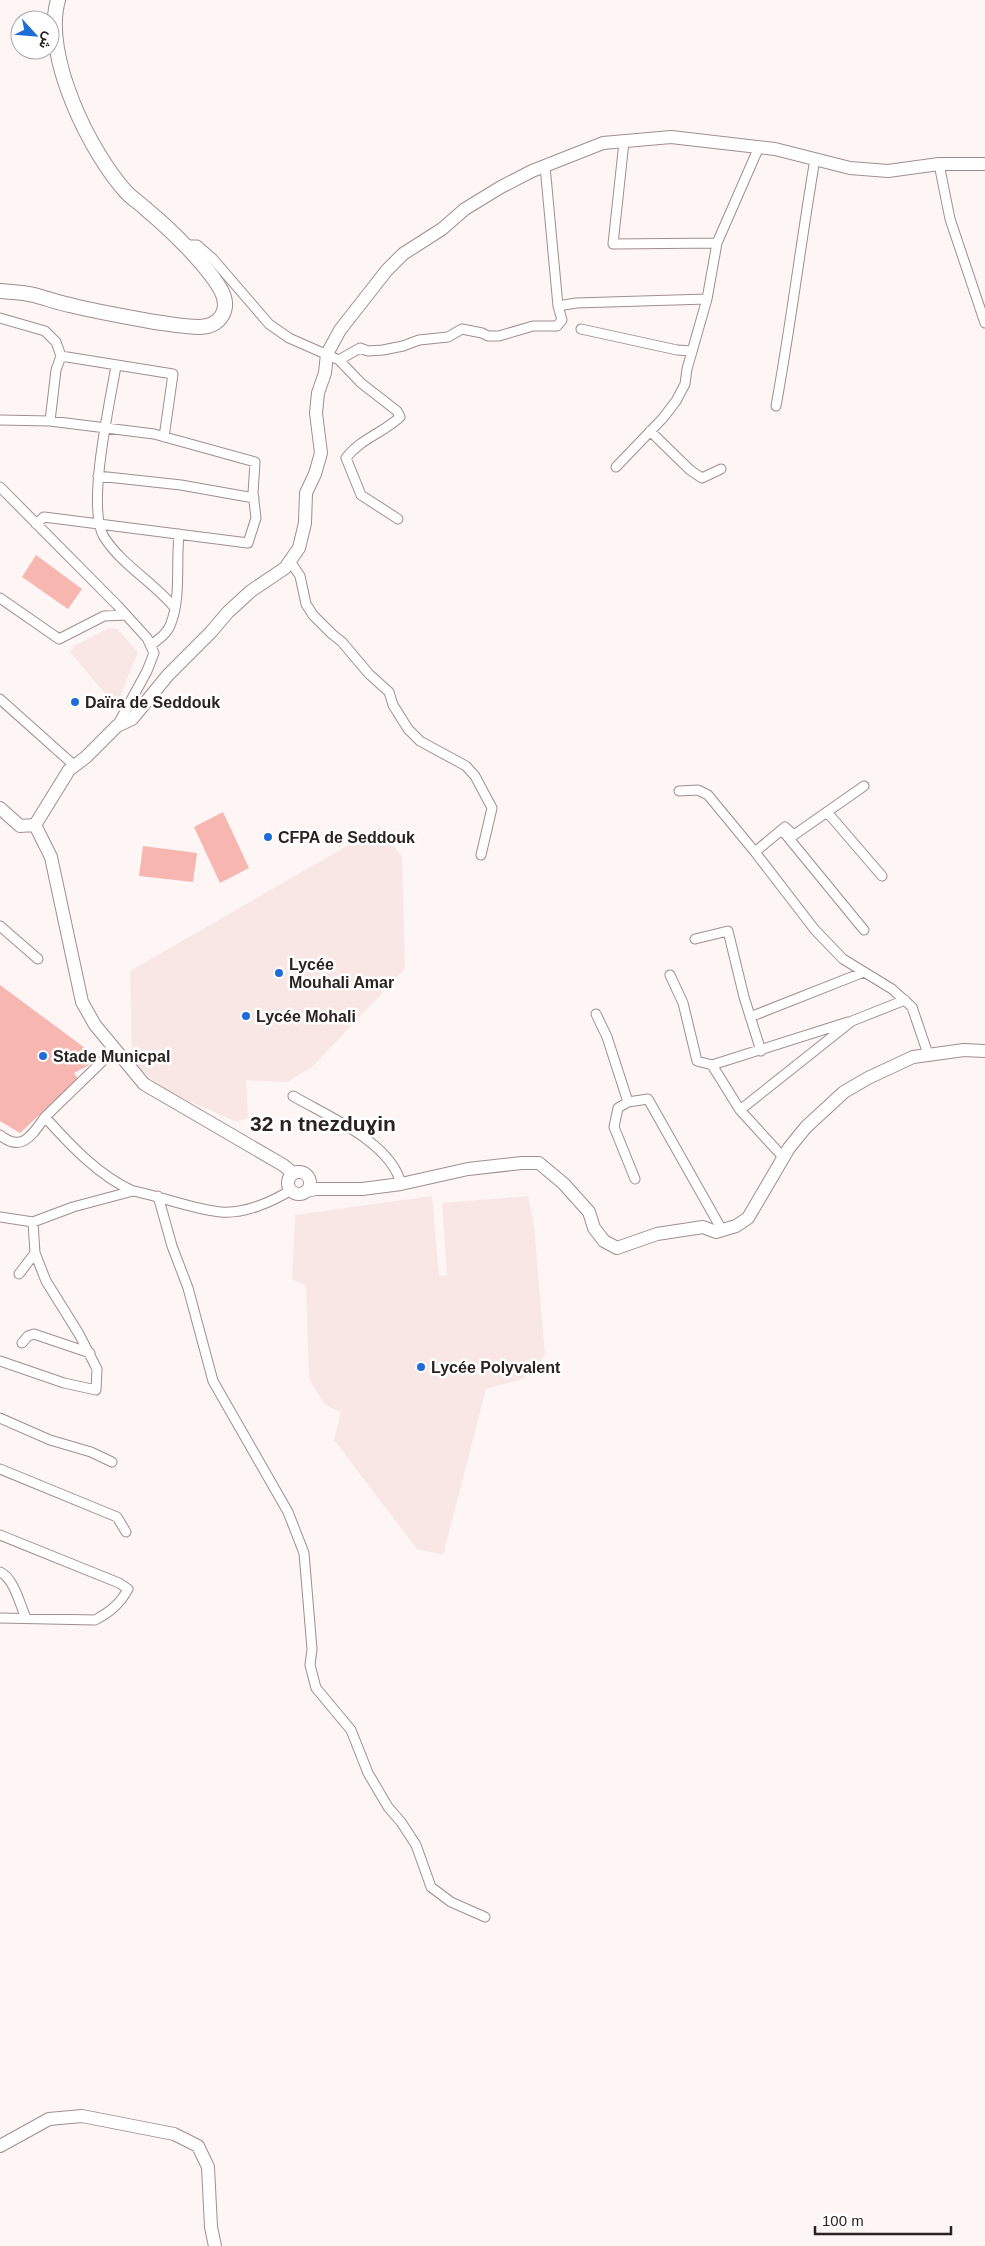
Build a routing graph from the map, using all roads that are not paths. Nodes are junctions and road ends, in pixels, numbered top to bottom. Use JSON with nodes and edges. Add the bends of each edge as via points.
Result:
{"nodes":[{"id":1,"x":58,"y":0,"type":"edge"},
{"id":2,"x":624,"y":142,"type":"junction"},
{"id":3,"x":759,"y":147,"type":"junction"},
{"id":4,"x":815,"y":159,"type":"junction"},
{"id":5,"x":939,"y":164,"type":"junction"},
{"id":6,"x":985,"y":164,"type":"edge"},
{"id":7,"x":545,"y":166,"type":"junction"},
{"id":8,"x":717,"y":243,"type":"junction"},
{"id":9,"x":184,"y":245,"type":"junction"},
{"id":10,"x":0,"y":291,"type":"edge"},
{"id":11,"x":707,"y":299,"type":"junction"},
{"id":12,"x":558,"y":306,"type":"junction"},
{"id":13,"x":0,"y":318,"type":"edge"},
{"id":14,"x":985,"y":323,"type":"edge"},
{"id":15,"x":581,"y":329,"type":"dead end"},
{"id":16,"x":692,"y":351,"type":"junction"},
{"id":17,"x":327,"y":354,"type":"junction"},
{"id":18,"x":61,"y":356,"type":"junction"},
{"id":19,"x":339,"y":360,"type":"junction"},
{"id":20,"x":116,"y":366,"type":"junction"},
{"id":21,"x":776,"y":406,"type":"dead end"},
{"id":22,"x":0,"y":420,"type":"edge"},
{"id":23,"x":50,"y":422,"type":"junction"},
{"id":24,"x":106,"y":429,"type":"junction"},
{"id":25,"x":650,"y":431,"type":"junction"},
{"id":26,"x":164,"y":437,"type":"junction"},
{"id":27,"x":616,"y":468,"type":"dead end"},
{"id":28,"x":721,"y":470,"type":"dead end"},
{"id":29,"x":98,"y":476,"type":"junction"},
{"id":30,"x":0,"y":487,"type":"edge"},
{"id":31,"x":254,"y":498,"type":"junction"},
{"id":32,"x":398,"y":520,"type":"dead end"},
{"id":33,"x":98,"y":522,"type":"junction"},
{"id":34,"x":36,"y":524,"type":"junction"},
{"id":35,"x":179,"y":534,"type":"junction"},
{"id":36,"x":290,"y":561,"type":"junction"},
{"id":37,"x":0,"y":598,"type":"edge"},
{"id":38,"x":174,"y":607,"type":"junction"},
{"id":39,"x":126,"y":615,"type":"junction"},
{"id":40,"x":151,"y":645,"type":"junction"},
{"id":41,"x":0,"y":699,"type":"edge"},
{"id":42,"x":117,"y":726,"type":"junction"},
{"id":43,"x":75,"y":766,"type":"junction"},
{"id":44,"x":864,"y":786,"type":"dead end"},
{"id":45,"x":679,"y":791,"type":"dead end"},
{"id":46,"x":0,"y":808,"type":"edge"},
{"id":47,"x":828,"y":812,"type":"junction"},
{"id":48,"x":36,"y":825,"type":"junction"},
{"id":49,"x":782,"y":830,"type":"junction"},
{"id":50,"x":755,"y":852,"type":"junction"},
{"id":51,"x":481,"y":855,"type":"dead end"},
{"id":52,"x":882,"y":876,"type":"dead end"},
{"id":53,"x":0,"y":926,"type":"edge"},
{"id":54,"x":864,"y":930,"type":"dead end"},
{"id":55,"x":694,"y":938,"type":"dead end"},
{"id":56,"x":38,"y":959,"type":"dead end"},
{"id":57,"x":864,"y":972,"type":"junction"},
{"id":58,"x":670,"y":975,"type":"dead end"},
{"id":59,"x":905,"y":1000,"type":"junction"},
{"id":60,"x":596,"y":1014,"type":"dead end"},
{"id":61,"x":750,"y":1017,"type":"junction"},
{"id":62,"x":852,"y":1021,"type":"junction"},
{"id":63,"x":115,"y":1049,"type":"junction"},
{"id":64,"x":762,"y":1051,"type":"junction"},
{"id":65,"x":985,"y":1051,"type":"edge"},
{"id":66,"x":928,"y":1054,"type":"junction"},
{"id":67,"x":712,"y":1065,"type":"junction"},
{"id":68,"x":293,"y":1096,"type":"dead end"},
{"id":69,"x":628,"y":1102,"type":"junction"},
{"id":70,"x":740,"y":1110,"type":"junction"},
{"id":71,"x":45,"y":1118,"type":"junction"},
{"id":72,"x":0,"y":1135,"type":"edge"},
{"id":73,"x":783,"y":1157,"type":"junction"},
{"id":74,"x":293,"y":1173,"type":"junction"},
{"id":75,"x":636,"y":1179,"type":"dead end"},
{"id":76,"x":401,"y":1184,"type":"junction"},
{"id":77,"x":308,"y":1186,"type":"junction"},
{"id":78,"x":291,"y":1190,"type":"junction"},
{"id":79,"x":133,"y":1191,"type":"junction"},
{"id":80,"x":158,"y":1196,"type":"junction"},
{"id":81,"x":0,"y":1217,"type":"edge"},
{"id":82,"x":33,"y":1222,"type":"junction"},
{"id":83,"x":722,"y":1230,"type":"junction"},
{"id":84,"x":35,"y":1252,"type":"junction"},
{"id":85,"x":19,"y":1274,"type":"dead end"},
{"id":86,"x":22,"y":1343,"type":"dead end"},
{"id":87,"x":90,"y":1353,"type":"junction"},
{"id":88,"x":0,"y":1361,"type":"edge"},
{"id":89,"x":0,"y":1418,"type":"edge"},
{"id":90,"x":112,"y":1462,"type":"dead end"},
{"id":91,"x":0,"y":1469,"type":"edge"},
{"id":92,"x":126,"y":1532,"type":"dead end"},
{"id":93,"x":0,"y":1535,"type":"edge"},
{"id":94,"x":0,"y":1572,"type":"edge"},
{"id":95,"x":0,"y":1618,"type":"edge"},
{"id":96,"x":26,"y":1618,"type":"junction"},
{"id":97,"x":485,"y":1917,"type":"dead end"},
{"id":98,"x":0,"y":2146,"type":"edge"},
{"id":99,"x":215,"y":2246,"type":"edge"}],
"edges":[{"from":1,"to":9,"type":"main road","via":[[54,31],[65,79],[86,133],[115,179]]},
{"from":2,"to":3,"type":"street","via":[[671,137]]},
{"from":2,"to":7,"type":"street","via":[[603,143]]},
{"from":2,"to":8,"type":"street","via":[[612,244]]},
{"from":3,"to":4,"type":"street"},
{"from":3,"to":8,"type":"street"},
{"from":4,"to":5,"type":"street","via":[[850,168],[888,171]]},
{"from":4,"to":21,"type":"street"},
{"from":5,"to":6,"type":"street"},
{"from":5,"to":14,"type":"street","via":[[950,219]]},
{"from":7,"to":12,"type":"street"},
{"from":7,"to":17,"type":"street","via":[[500,187],[403,254],[370,290],[340,330]]},
{"from":8,"to":11,"type":"street"},
{"from":9,"to":10,"type":"main road","via":[[224,298],[223,316],[204,327],[118,316],[32,294]]},
{"from":9,"to":17,"type":"street","via":[[197,246],[214,259],[269,324],[289,338]]},
{"from":11,"to":12,"type":"street"},
{"from":11,"to":16,"type":"street"},
{"from":12,"to":19,"type":"street","via":[[562,320],[557,326],[533,326],[499,336],[462,329],[448,337],[419,340],[383,350],[368,352],[360,348]]},
{"from":13,"to":18,"type":"street","via":[[45,331],[56,342]]},
{"from":15,"to":16,"type":"street"},
{"from":16,"to":25,"type":"street","via":[[685,384],[676,401]]},
{"from":17,"to":19,"type":"street"},
{"from":17,"to":36,"type":"street","via":[[316,413],[321,453],[316,474],[306,493],[305,523],[299,548]]},
{"from":18,"to":20,"type":"street"},
{"from":18,"to":23,"type":"street","via":[[56,370]]},
{"from":19,"to":32,"type":"street","via":[[361,383],[398,411],[400,417],[387,429],[354,448],[346,458],[361,495]]},
{"from":20,"to":24,"type":"street"},
{"from":20,"to":26,"type":"street","via":[[173,374]]},
{"from":22,"to":23,"type":"street"},
{"from":23,"to":24,"type":"street"},
{"from":24,"to":26,"type":"street"},
{"from":24,"to":29,"type":"street"},
{"from":25,"to":27,"type":"street"},
{"from":25,"to":28,"type":"street","via":[[702,478]]},
{"from":26,"to":31,"type":"street","via":[[255,462]]},
{"from":29,"to":31,"type":"street","via":[[181,485]]},
{"from":29,"to":33,"type":"street"},
{"from":30,"to":34,"type":"street"},
{"from":31,"to":35,"type":"street","via":[[256,518],[248,543]]},
{"from":33,"to":34,"type":"street","via":[[44,517]]},
{"from":33,"to":35,"type":"street"},
{"from":33,"to":38,"type":"street","via":[[103,536],[120,556]]},
{"from":34,"to":39,"type":"street"},
{"from":35,"to":38,"type":"street"},
{"from":36,"to":42,"type":"street","via":[[228,612],[168,675],[132,719]]},
{"from":36,"to":51,"type":"street","via":[[300,576],[306,604],[313,615],[389,692],[408,729],[420,741],[466,766],[475,776],[492,808]]},
{"from":37,"to":39,"type":"street","via":[[59,638],[104,616]]},
{"from":38,"to":40,"type":"street","via":[[171,623],[162,637]]},
{"from":39,"to":40,"type":"street"},
{"from":40,"to":42,"type":"street","via":[[154,654],[147,671]]},
{"from":41,"to":43,"type":"street"},
{"from":42,"to":43,"type":"street"},
{"from":43,"to":48,"type":"street","via":[[69,770]]},
{"from":44,"to":47,"type":"street"},
{"from":45,"to":50,"type":"street","via":[[698,790],[708,795]]},
{"from":46,"to":48,"type":"street","via":[[20,826]]},
{"from":47,"to":49,"type":"street","via":[[794,835],[785,827]]},
{"from":47,"to":52,"type":"street"},
{"from":48,"to":63,"type":"street","via":[[51,857],[82,1002],[95,1025]]},
{"from":49,"to":50,"type":"street"},
{"from":49,"to":54,"type":"street"},
{"from":50,"to":57,"type":"street","via":[[815,930],[843,959]]},
{"from":53,"to":56,"type":"street"},
{"from":55,"to":61,"type":"street","via":[[728,931]]},
{"from":57,"to":59,"type":"street"},
{"from":57,"to":61,"type":"street"},
{"from":58,"to":67,"type":"street","via":[[683,1003],[697,1062]]},
{"from":59,"to":62,"type":"street"},
{"from":59,"to":66,"type":"street","via":[[912,1007]]},
{"from":60,"to":69,"type":"street"},
{"from":61,"to":64,"type":"street"},
{"from":62,"to":64,"type":"street"},
{"from":62,"to":70,"type":"street"},
{"from":63,"to":71,"type":"street"},
{"from":63,"to":74,"type":"street","via":[[144,1084]]},
{"from":64,"to":67,"type":"street"},
{"from":65,"to":66,"type":"street"},
{"from":66,"to":73,"type":"street","via":[[913,1057],[844,1092],[806,1127]]},
{"from":67,"to":70,"type":"street"},
{"from":68,"to":76,"type":"street","via":[[375,1145],[398,1173]]},
{"from":69,"to":75,"type":"street","via":[[618,1108],[614,1127]]},
{"from":69,"to":83,"type":"street","via":[[648,1099]]},
{"from":70,"to":73,"type":"street"},
{"from":71,"to":72,"type":"street","via":[[30,1137],[21,1142],[8,1141]]},
{"from":71,"to":79,"type":"street","via":[[68,1144]]},
{"from":73,"to":83,"type":"street","via":[[748,1218]]},
{"from":74,"to":77,"type":"street","via":[[301,1172]]},
{"from":74,"to":78,"type":"street","via":[[288,1183]]},
{"from":76,"to":77,"type":"street","via":[[362,1189]]},
{"from":76,"to":83,"type":"street","via":[[468,1169],[539,1163],[564,1184],[589,1212],[594,1228],[617,1248],[657,1234],[703,1228],[716,1232]]},
{"from":77,"to":78,"type":"street","via":[[298,1194]]},
{"from":78,"to":80,"type":"street","via":[[269,1202],[230,1212],[215,1212]]},
{"from":79,"to":80,"type":"street"},
{"from":79,"to":82,"type":"street"},
{"from":80,"to":97,"type":"street","via":[[188,1288],[213,1381],[288,1512],[304,1553],[312,1649],[310,1665],[316,1688],[351,1730],[368,1773],[416,1845],[431,1887],[451,1902]]},
{"from":81,"to":82,"type":"street"},
{"from":82,"to":84,"type":"street"},
{"from":84,"to":85,"type":"street"},
{"from":84,"to":87,"type":"street","via":[[46,1281]]},
{"from":86,"to":87,"type":"street","via":[[34,1334]]},
{"from":87,"to":88,"type":"street","via":[[97,1369],[96,1390]]},
{"from":89,"to":90,"type":"street"},
{"from":91,"to":92,"type":"street","via":[[117,1517]]},
{"from":93,"to":96,"type":"street","via":[[128,1589],[122,1600],[95,1620]]},
{"from":94,"to":96,"type":"street","via":[[14,1590]]},
{"from":95,"to":96,"type":"street"},
{"from":98,"to":99,"type":"street","via":[[49,2119],[82,2116],[174,2134],[198,2146],[208,2167]]}]}
